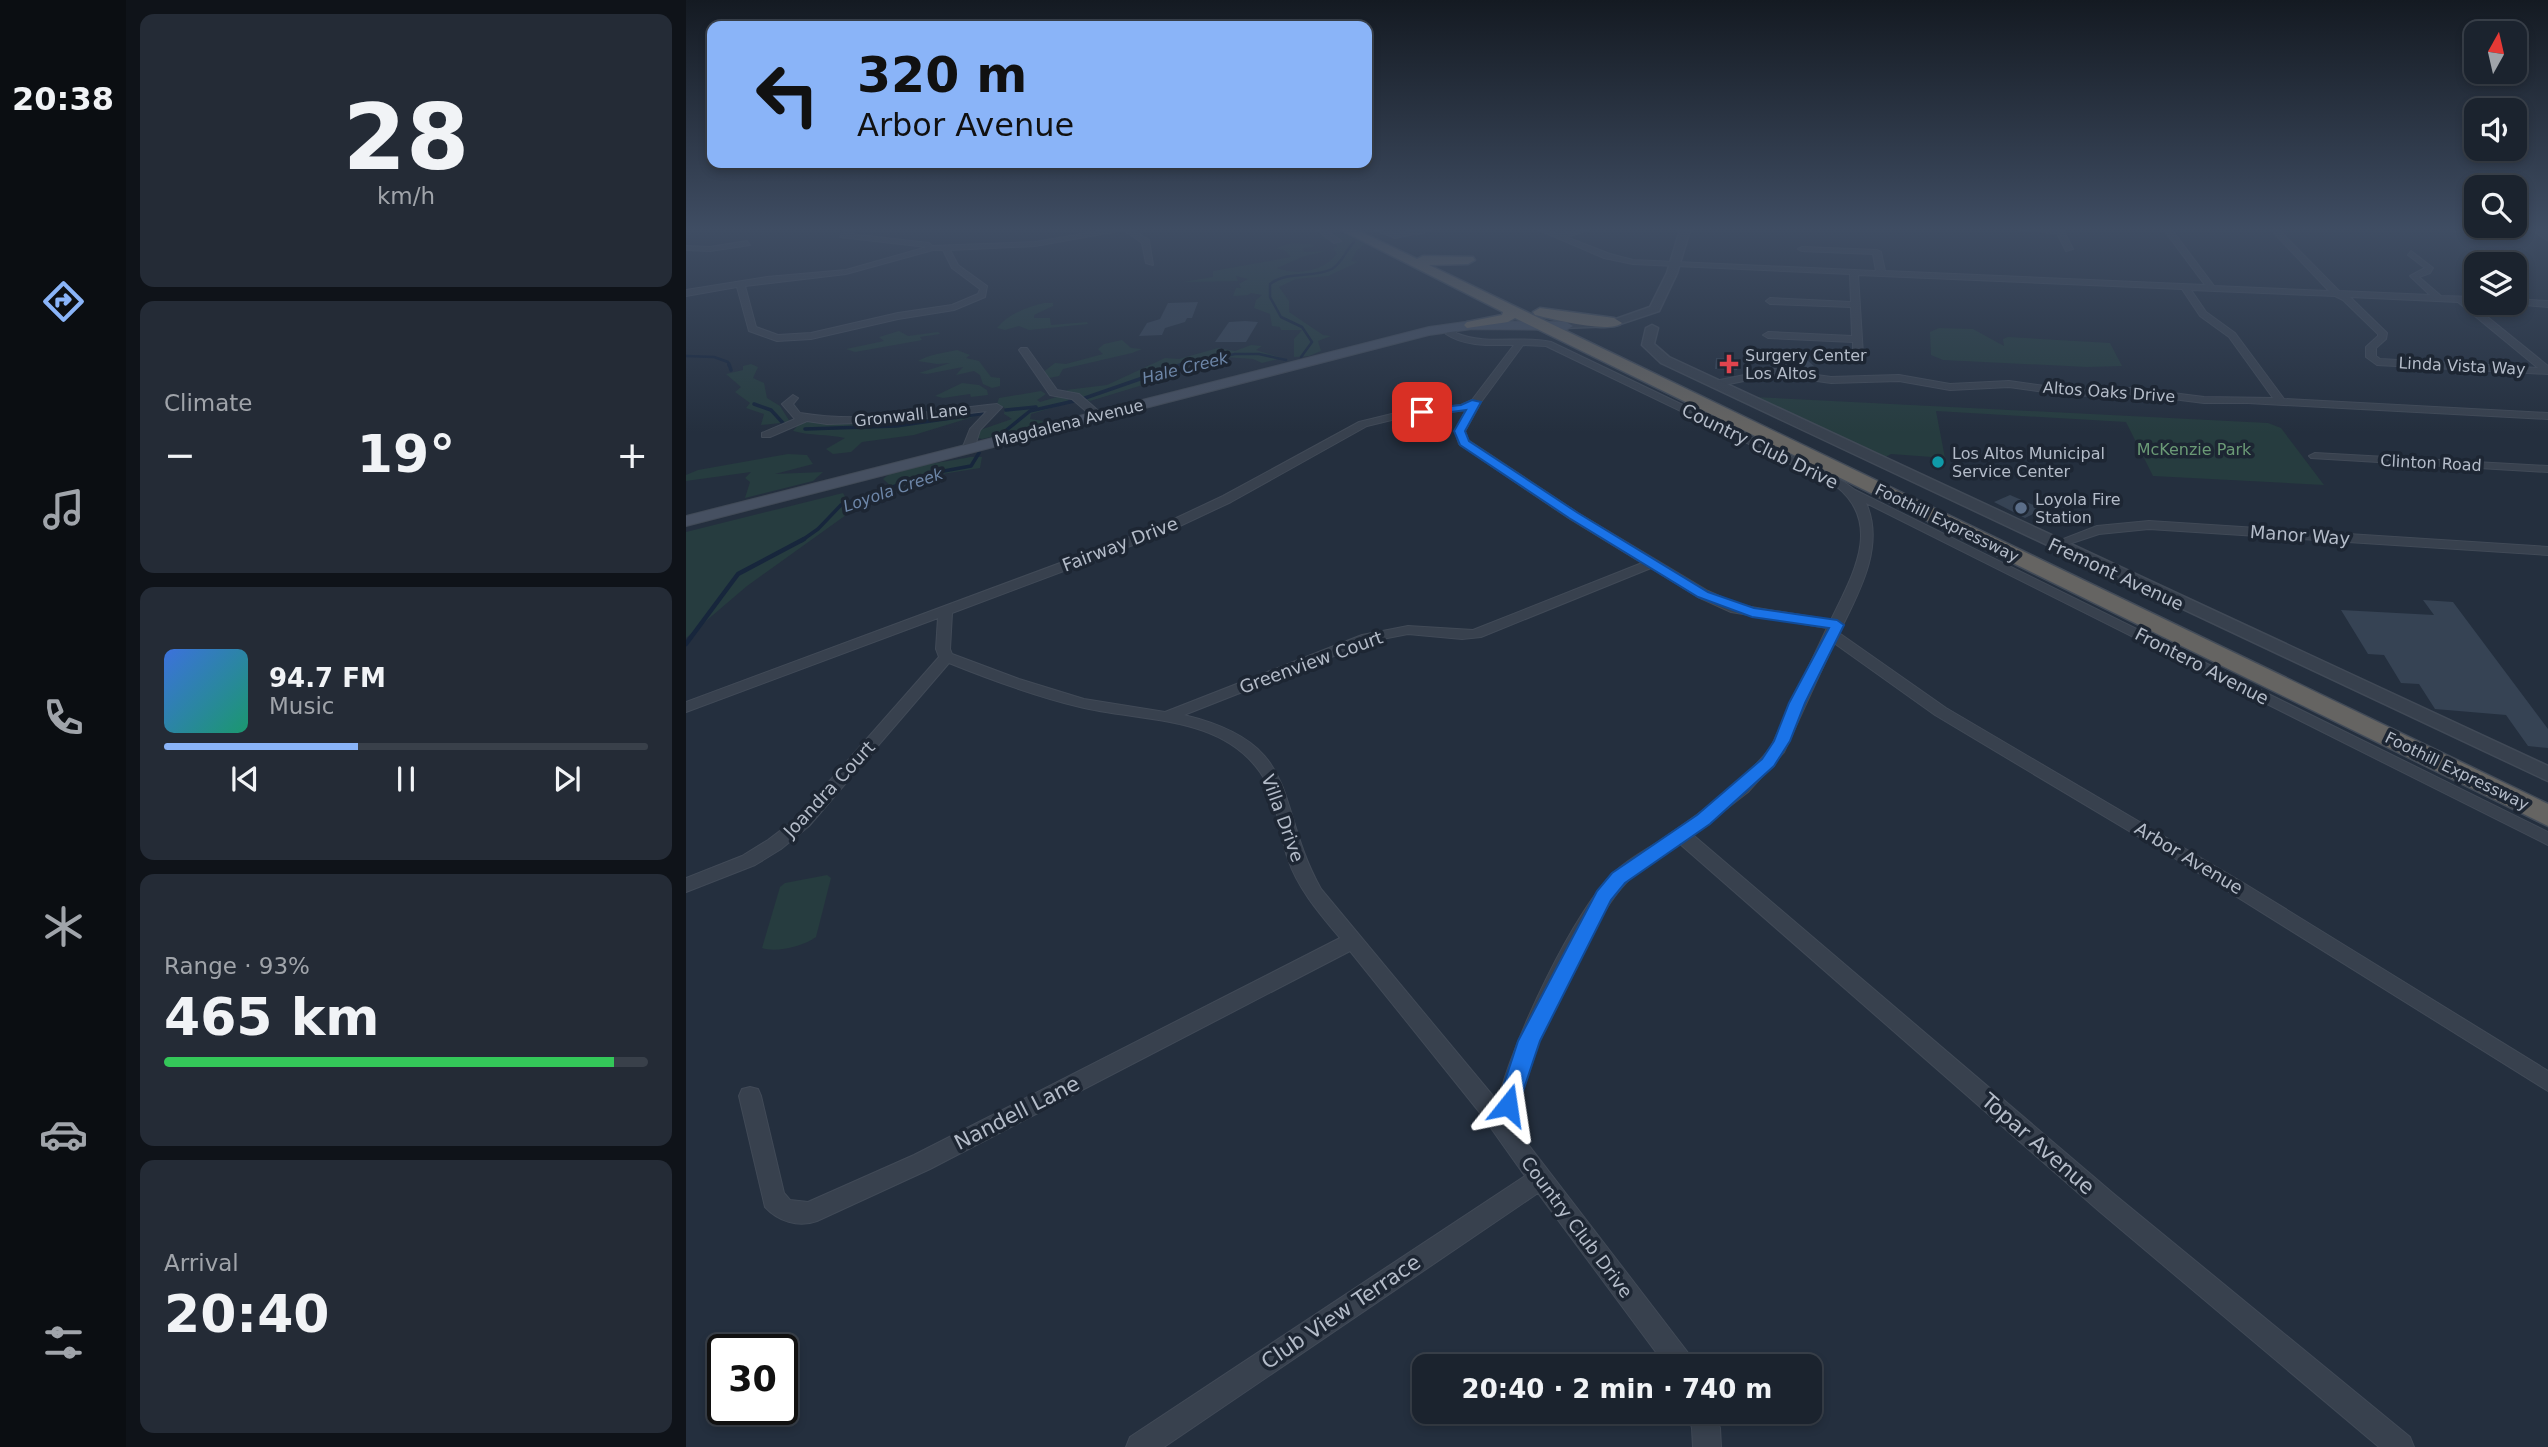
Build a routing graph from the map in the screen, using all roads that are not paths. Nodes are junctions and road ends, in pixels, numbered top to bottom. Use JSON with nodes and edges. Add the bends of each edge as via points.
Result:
{"nodes":[{"id":1,"x":744,"y":298,"type":"edge"},
{"id":2,"x":976,"y":298,"type":"edge"},
{"id":3,"x":1483,"y":298,"type":"edge"},
{"id":4,"x":1506,"y":298,"type":"edge"},
{"id":5,"x":1660,"y":298,"type":"edge"},
{"id":6,"x":1855,"y":298,"type":"edge"},
{"id":7,"x":2191,"y":298,"type":"edge"},
{"id":8,"x":2345,"y":298,"type":"edge"},
{"id":9,"x":2415,"y":298,"type":"edge"},
{"id":10,"x":2440,"y":299,"type":"joint"},
{"id":11,"x":2461,"y":300,"type":"joint"},
{"id":12,"x":1770,"y":301,"type":"dead end"},
{"id":13,"x":2527,"y":303,"type":"edge"},
{"id":14,"x":1855,"y":304,"type":"junction"},
{"id":15,"x":2548,"y":304,"type":"edge"},
{"id":16,"x":1658,"y":305,"type":"junction"},
{"id":17,"x":1531,"y":309,"type":"junction"},
{"id":18,"x":1511,"y":310,"type":"junction"},
{"id":19,"x":1637,"y":317,"type":"junction"},
{"id":20,"x":1552,"y":326,"type":"junction"},
{"id":21,"x":1652,"y":328,"type":"junction"},
{"id":22,"x":1463,"y":330,"type":"junction"},
{"id":23,"x":1612,"y":334,"type":"junction"},
{"id":24,"x":1768,"y":335,"type":"dead end"},
{"id":25,"x":1857,"y":339,"type":"junction"},
{"id":26,"x":1522,"y":340,"type":"junction"},
{"id":27,"x":1024,"y":350,"type":"dead end"},
{"id":28,"x":1858,"y":355,"type":"dead end"},
{"id":29,"x":1636,"y":360,"type":"junction"},
{"id":30,"x":2548,"y":370,"type":"edge"},
{"id":31,"x":1714,"y":384,"type":"junction"},
{"id":32,"x":793,"y":398,"type":"dead end"},
{"id":33,"x":1476,"y":402,"type":"junction"},
{"id":34,"x":2281,"y":402,"type":"junction"},
{"id":35,"x":1098,"y":415,"type":"junction"},
{"id":36,"x":2548,"y":416,"type":"edge"},
{"id":37,"x":805,"y":418,"type":"junction"},
{"id":38,"x":766,"y":435,"type":"dead end"},
{"id":39,"x":968,"y":449,"type":"junction"},
{"id":40,"x":2315,"y":456,"type":"dead end"},
{"id":41,"x":2548,"y":469,"type":"edge"},
{"id":42,"x":1855,"y":494,"type":"junction"},
{"id":43,"x":686,"y":521,"type":"edge"},
{"id":44,"x":2054,"y":545,"type":"junction"},
{"id":45,"x":2548,"y":551,"type":"edge"},
{"id":46,"x":1653,"y":562,"type":"junction"},
{"id":47,"x":946,"y":611,"type":"junction"},
{"id":48,"x":1834,"y":629,"type":"junction"},
{"id":49,"x":946,"y":657,"type":"junction"},
{"id":50,"x":686,"y":707,"type":"edge"},
{"id":51,"x":1168,"y":716,"type":"junction"},
{"id":52,"x":2548,"y":774,"type":"edge"},
{"id":53,"x":2548,"y":798,"type":"edge"},
{"id":54,"x":2548,"y":816,"type":"edge"},
{"id":55,"x":1681,"y":835,"type":"junction"},
{"id":56,"x":2548,"y":839,"type":"edge"},
{"id":57,"x":686,"y":885,"type":"edge"},
{"id":58,"x":1352,"y":941,"type":"junction"},
{"id":59,"x":2548,"y":1082,"type":"edge"},
{"id":60,"x":750,"y":1096,"type":"dead end"},
{"id":61,"x":1514,"y":1143,"type":"junction"},
{"id":62,"x":1541,"y":1178,"type":"junction"},
{"id":63,"x":1672,"y":1354,"type":"edge"},
{"id":64,"x":1705,"y":1424,"type":"edge"},
{"id":65,"x":1140,"y":1447,"type":"edge"},
{"id":66,"x":1707,"y":1447,"type":"edge"},
{"id":67,"x":2399,"y":1447,"type":"edge"}],
"edges":[{"from":1,"to":2,"type":"street","via":[[752,329],[777,338],[811,336],[954,307]]},
{"from":3,"to":18,"type":"highway","name":"Foothill Expressway"},
{"from":4,"to":17,"type":"highway","name":"Foothill Expressway"},
{"from":5,"to":16,"type":"street"},
{"from":6,"to":14,"type":"street"},
{"from":7,"to":34,"type":"street","via":[[2203,314],[2232,335]]},
{"from":8,"to":30,"type":"street","name":"Linda Vista Way","via":[[2382,333],[2371,347],[2371,357],[2377,362]]},
{"from":9,"to":10,"type":"street"},
{"from":10,"to":11,"type":"street"},
{"from":11,"to":30,"type":"street"},
{"from":12,"to":14,"type":"street"},
{"from":13,"to":15,"type":"street"},
{"from":14,"to":25,"type":"street"},
{"from":16,"to":19,"type":"street"},
{"from":16,"to":21,"type":"street","via":[[1662,316]]},
{"from":17,"to":20,"type":"highway","name":"Foothill Expressway"},
{"from":17,"to":23,"type":"highway"},
{"from":18,"to":20,"type":"highway","name":"Foothill Expressway"},
{"from":18,"to":22,"type":"highway","via":[[1508,318]]},
{"from":19,"to":21,"type":"street"},
{"from":19,"to":23,"type":"street"},
{"from":20,"to":22,"type":"main road","name":"Magdalena Avenue"},
{"from":20,"to":22,"type":"main road","name":"Magdalena Avenue"},
{"from":20,"to":23,"type":"street"},
{"from":20,"to":29,"type":"highway","name":"Foothill Expressway"},
{"from":20,"to":54,"type":"highway","name":"Foothill Expressway"},
{"from":21,"to":31,"type":"street","name":"Fremont Avenue","via":[[1651,350]]},
{"from":22,"to":26,"type":"street","name":"Country Club Drive","via":[[1480,342]]},
{"from":22,"to":35,"type":"main road","name":"Magdalena Avenue","via":[[1421,333]]},
{"from":23,"to":29,"type":"highway"},
{"from":24,"to":25,"type":"street"},
{"from":25,"to":28,"type":"street"},
{"from":26,"to":33,"type":"street"},
{"from":26,"to":42,"type":"street","name":"Country Club Drive","via":[[1548,344]]},
{"from":27,"to":35,"type":"street","via":[[1054,393],[1076,396]]},
{"from":29,"to":53,"type":"highway","name":"Foothill Expressway"},
{"from":31,"to":34,"type":"street","name":"Altos Oaks Drive","via":[[1774,372],[1831,380],[1899,378],[1950,387],[2009,384],[2075,393],[2133,391],[2204,400]]},
{"from":31,"to":44,"type":"street","name":"Fremont Avenue"},
{"from":32,"to":37,"type":"street","via":[[787,404]]},
{"from":33,"to":46,"type":"street","via":[[1460,431],[1464,442],[1574,516]]},
{"from":33,"to":47,"type":"street","name":"Fairway Drive","via":[[1464,408],[1363,424],[1161,530]]},
{"from":34,"to":36,"type":"street","name":"Altos Oaks Drive"},
{"from":35,"to":39,"type":"main road","name":"Magdalena Avenue"},
{"from":37,"to":38,"type":"street"},
{"from":37,"to":39,"type":"street","name":"Gronwall Lane","via":[[891,419],[998,407],[975,429]]},
{"from":39,"to":43,"type":"main road","name":"Magdalena Avenue"},
{"from":40,"to":41,"type":"street","name":"Clinton Road"},
{"from":42,"to":48,"type":"street","name":"Country Club Drive","via":[[1867,519],[1866,554]]},
{"from":42,"to":56,"type":"street","name":"Frontero Avenue"},
{"from":44,"to":45,"type":"street","name":"Manor Way","via":[[2097,530],[2149,526]]},
{"from":44,"to":52,"type":"street","name":"Fremont Avenue"},
{"from":46,"to":48,"type":"street","via":[[1736,609]]},
{"from":46,"to":51,"type":"street","name":"Greenview Court","via":[[1476,634],[1461,637],[1420,630],[1367,638]]},
{"from":47,"to":49,"type":"street"},
{"from":47,"to":50,"type":"street","name":"Fairway Drive"},
{"from":48,"to":55,"type":"street","name":"Country Club Drive","via":[[1768,762]]},
{"from":48,"to":59,"type":"street","name":"Arbor Avenue","via":[[1863,660],[1947,715],[2308,929]]},
{"from":49,"to":51,"type":"street","name":"Villa Drive","via":[[1084,703]]},
{"from":49,"to":57,"type":"street","name":"Joandra Court","via":[[803,822],[777,845],[743,865]]},
{"from":51,"to":58,"type":"street","name":"Villa Drive","via":[[1223,733],[1251,752],[1269,773],[1294,852],[1314,893]]},
{"from":55,"to":61,"type":"street","name":"Country Club Drive","via":[[1618,878],[1589,920],[1517,1072],[1508,1105]]},
{"from":55,"to":67,"type":"street","name":"Topar Avenue","via":[[2107,1203]]},
{"from":58,"to":60,"type":"street","name":"Nandell Lane","via":[[922,1162],[809,1213],[785,1210],[773,1199]]},
{"from":58,"to":61,"type":"street","name":"Villa Drive"},
{"from":61,"to":62,"type":"street","name":"Country Club Drive"},
{"from":62,"to":63,"type":"street","name":"Country Club Drive"},
{"from":62,"to":65,"type":"street","name":"Club View Terrace"},
{"from":64,"to":66,"type":"street"}]}
